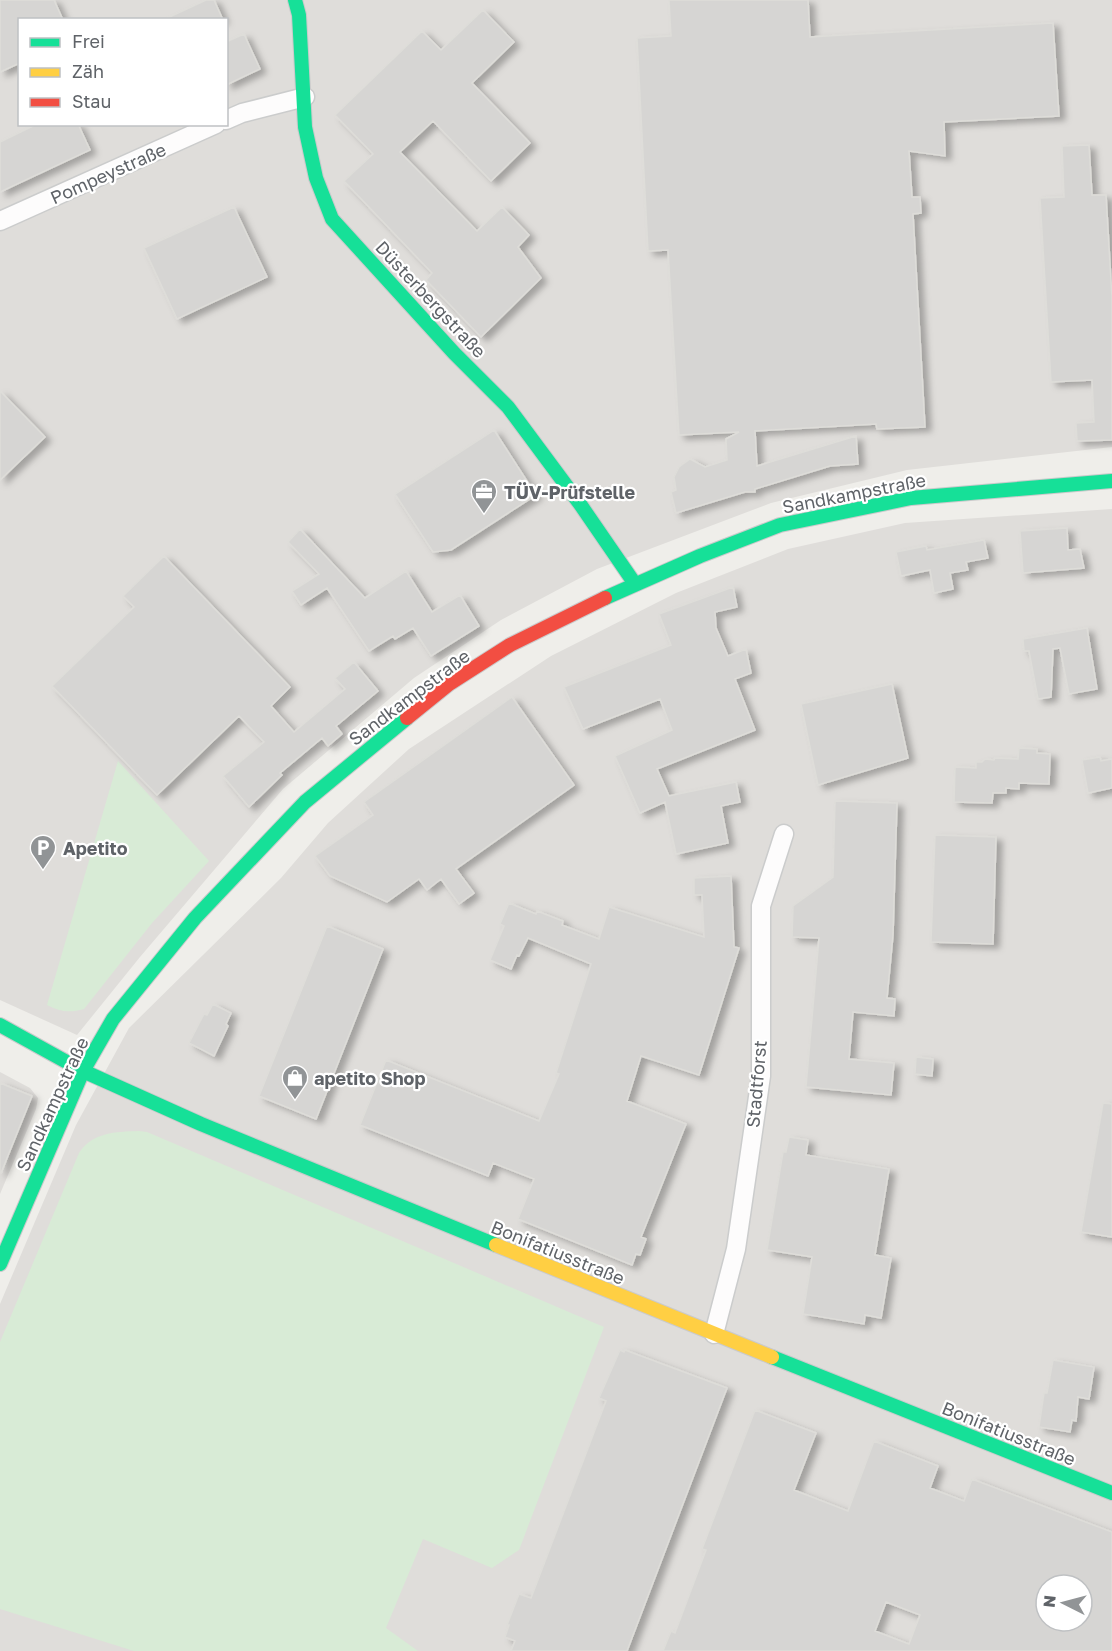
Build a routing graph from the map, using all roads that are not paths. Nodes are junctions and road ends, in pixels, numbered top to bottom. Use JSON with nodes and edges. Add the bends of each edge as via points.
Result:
{"nodes":[{"id":1,"x":295,"y":0,"type":"edge"},
{"id":2,"x":305,"y":97,"type":"junction"},
{"id":3,"x":228,"y":119,"type":"edge"},
{"id":4,"x":212,"y":126,"type":"edge"},
{"id":5,"x":0,"y":221,"type":"edge"},
{"id":6,"x":1112,"y":481,"type":"edge"},
{"id":7,"x":635,"y":584,"type":"junction"},
{"id":8,"x":784,"y":834,"type":"dead end"},
{"id":9,"x":0,"y":1025,"type":"edge"},
{"id":10,"x":83,"y":1071,"type":"junction"},
{"id":11,"x":0,"y":1264,"type":"edge"},
{"id":12,"x":714,"y":1334,"type":"junction"},
{"id":13,"x":1112,"y":1493,"type":"edge"}],
"edges":[{"from":1,"to":2,"type":"street","name":"Düsterbergstraße"},
{"from":2,"to":3,"type":"street"},
{"from":2,"to":7,"type":"street","name":"Düsterbergstraße","via":[[305,127],[316,178],[332,219],[508,407]]},
{"from":4,"to":5,"type":"street","name":"Pompeystraße"},
{"from":6,"to":7,"type":"street","name":"Sandkampstraße","via":[[911,498],[841,511],[780,525]]},
{"from":7,"to":10,"type":"street","name":"Sandkampstraße","via":[[510,645],[449,684],[306,802],[195,918],[113,1019]]},
{"from":8,"to":12,"type":"street","name":"Stadtforst","via":[[761,906],[761,1076],[736,1249]]},
{"from":9,"to":10,"type":"street","name":"Bonifatiusstraße"},
{"from":10,"to":11,"type":"street","name":"Sandkampstraße"},
{"from":10,"to":12,"type":"street","name":"Bonifatiusstraße","via":[[360,1191]]},
{"from":12,"to":13,"type":"street","name":"Bonifatiusstraße"}]}
